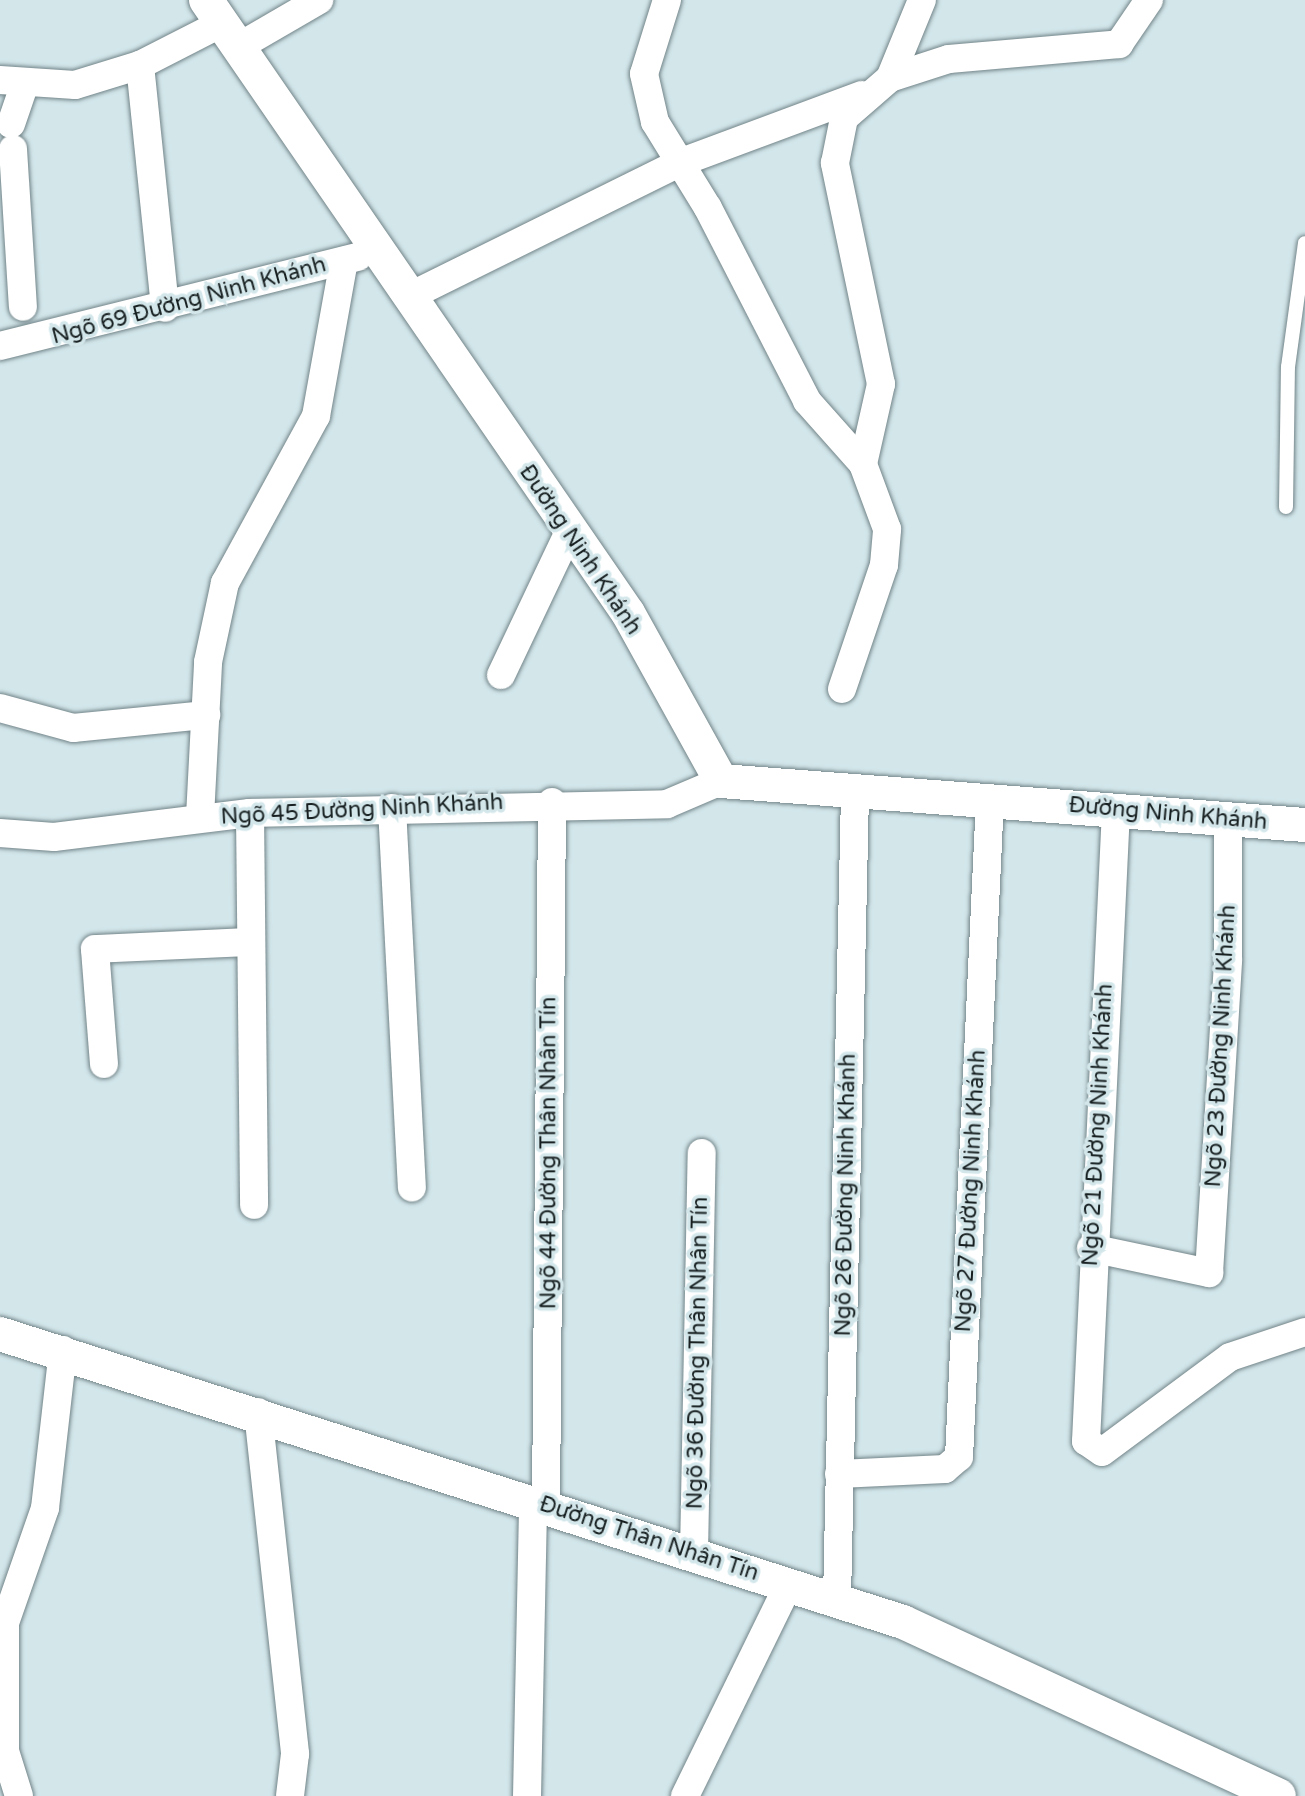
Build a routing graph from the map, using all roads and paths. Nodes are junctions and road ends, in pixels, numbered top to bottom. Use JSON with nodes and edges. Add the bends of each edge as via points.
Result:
{"nodes":[{"id":1,"x":319,"y":0,"type":"edge"},
{"id":2,"x":667,"y":0,"type":"edge"},
{"id":3,"x":922,"y":0,"type":"edge"},
{"id":4,"x":1149,"y":0,"type":"edge"},
{"id":5,"x":222,"y":23,"type":"edge"},
{"id":6,"x":140,"y":65,"type":"junction"},
{"id":7,"x":890,"y":78,"type":"junction"},
{"id":8,"x":12,"y":81,"type":"edge"},
{"id":9,"x":862,"y":95,"type":"junction"},
{"id":10,"x":679,"y":163,"type":"junction"},
{"id":11,"x":1305,"y":243,"type":"edge"},
{"id":12,"x":378,"y":252,"type":"junction"},
{"id":13,"x":344,"y":261,"type":"junction"},
{"id":14,"x":408,"y":297,"type":"junction"},
{"id":15,"x":23,"y":307,"type":"dead end"},
{"id":16,"x":165,"y":308,"type":"junction"},
{"id":17,"x":0,"y":346,"type":"edge"},
{"id":18,"x":1288,"y":367,"type":"junction"},
{"id":19,"x":1305,"y":368,"type":"edge"},
{"id":20,"x":863,"y":464,"type":"junction"},
{"id":21,"x":1286,"y":507,"type":"dead end"},
{"id":22,"x":569,"y":532,"type":"junction"},
{"id":23,"x":501,"y":675,"type":"dead end"},
{"id":24,"x":842,"y":689,"type":"dead end"},
{"id":25,"x":0,"y":708,"type":"edge"},
{"id":26,"x":206,"y":715,"type":"junction"},
{"id":27,"x":721,"y":781,"type":"junction"},
{"id":28,"x":855,"y":791,"type":"junction"},
{"id":29,"x":990,"y":799,"type":"junction"},
{"id":30,"x":552,"y":802,"type":"junction"},
{"id":31,"x":392,"y":808,"type":"junction"},
{"id":32,"x":1116,"y":810,"type":"junction"},
{"id":33,"x":250,"y":813,"type":"junction"},
{"id":34,"x":200,"y":817,"type":"junction"},
{"id":35,"x":1228,"y":819,"type":"junction"},
{"id":36,"x":1305,"y":825,"type":"edge"},
{"id":37,"x":0,"y":833,"type":"edge"},
{"id":38,"x":251,"y":942,"type":"junction"},
{"id":39,"x":104,"y":1064,"type":"dead end"},
{"id":40,"x":702,"y":1153,"type":"dead end"},
{"id":41,"x":412,"y":1187,"type":"dead end"},
{"id":42,"x":254,"y":1205,"type":"dead end"},
{"id":43,"x":1091,"y":1248,"type":"junction"},
{"id":44,"x":1305,"y":1332,"type":"edge"},
{"id":45,"x":0,"y":1334,"type":"edge"},
{"id":46,"x":63,"y":1350,"type":"junction"},
{"id":47,"x":258,"y":1412,"type":"junction"},
{"id":48,"x":839,"y":1474,"type":"junction"},
{"id":49,"x":540,"y":1503,"type":"junction"},
{"id":50,"x":694,"y":1553,"type":"junction"},
{"id":51,"x":789,"y":1584,"type":"junction"},
{"id":52,"x":837,"y":1599,"type":"junction"},
{"id":53,"x":19,"y":1796,"type":"edge"},
{"id":54,"x":290,"y":1796,"type":"edge"},
{"id":55,"x":527,"y":1796,"type":"edge"},
{"id":56,"x":685,"y":1796,"type":"edge"},
{"id":57,"x":1279,"y":1796,"type":"edge"}],
"edges":[{"from":1,"to":5,"type":"street"},
{"from":2,"to":10,"type":"street","via":[[644,74],[655,122]]},
{"from":3,"to":7,"type":"street"},
{"from":4,"to":7,"type":"street","via":[[1119,44],[949,59]]},
{"from":5,"to":6,"type":"street"},
{"from":5,"to":12,"type":"street","name":"Đường Ninh Khánh"},
{"from":6,"to":8,"type":"street","via":[[75,85]]},
{"from":6,"to":16,"type":"street"},
{"from":7,"to":9,"type":"street"},
{"from":8,"to":15,"type":"street"},
{"from":9,"to":10,"type":"street"},
{"from":9,"to":20,"type":"street","via":[[844,118],[835,163],[881,384]]},
{"from":10,"to":14,"type":"street"},
{"from":10,"to":20,"type":"street","via":[[807,401]]},
{"from":11,"to":18,"type":"lane"},
{"from":12,"to":13,"type":"street","name":"Ngõ 69 Đường Ninh Khánh"},
{"from":12,"to":14,"type":"street","name":"Đường Ninh Khánh"},
{"from":13,"to":16,"type":"street","name":"Ngõ 69 Đường Ninh Khánh"},
{"from":13,"to":26,"type":"street","via":[[316,416],[225,583]]},
{"from":14,"to":22,"type":"street","name":"Đường Ninh Khánh"},
{"from":16,"to":17,"type":"street","name":"Ngõ 69 Đường Ninh Khánh"},
{"from":18,"to":19,"type":"lane"},
{"from":18,"to":21,"type":"lane"},
{"from":20,"to":24,"type":"street","via":[[887,529],[884,565]]},
{"from":22,"to":23,"type":"street"},
{"from":22,"to":27,"type":"street","name":"Đường Ninh Khánh","via":[[628,613]]},
{"from":25,"to":26,"type":"street","via":[[73,728]]},
{"from":26,"to":34,"type":"street"},
{"from":27,"to":28,"type":"street","name":"Đường Ninh Khánh"},
{"from":27,"to":30,"type":"street","name":"Ngõ 45 Đường Ninh Khánh","via":[[667,804]]},
{"from":28,"to":29,"type":"street","name":"Đường Ninh Khánh"},
{"from":28,"to":48,"type":"street","name":"Ngõ 26 Đường Ninh Khánh"},
{"from":29,"to":32,"type":"street","name":"Đường Ninh Khánh"},
{"from":29,"to":48,"type":"street","name":"Ngõ 27 Đường Ninh Khánh","via":[[959,1457],[945,1469]]},
{"from":30,"to":31,"type":"street","name":"Ngõ 45 Đường Ninh Khánh"},
{"from":30,"to":49,"type":"street","name":"Ngõ 44 Đường Thân Nhân Tín"},
{"from":31,"to":33,"type":"street","name":"Ngõ 45 Đường Ninh Khánh"},
{"from":31,"to":41,"type":"street"},
{"from":32,"to":35,"type":"street","name":"Đường Ninh Khánh"},
{"from":32,"to":43,"type":"street","name":"Ngõ 21 Đường Ninh Khánh"},
{"from":33,"to":34,"type":"street","name":"Ngõ 45 Đường Ninh Khánh"},
{"from":33,"to":38,"type":"street"},
{"from":34,"to":37,"type":"street","name":"Ngõ 45 Đường Ninh Khánh","via":[[54,837]]},
{"from":35,"to":36,"type":"street","name":"Đường Ninh Khánh"},
{"from":35,"to":43,"type":"street","name":"Ngõ 23 Đường Ninh Khánh","via":[[1228,960],[1209,1273]]},
{"from":38,"to":39,"type":"street","via":[[95,949]]},
{"from":38,"to":42,"type":"street"},
{"from":40,"to":50,"type":"street","name":"Ngõ 36 Đường Thân Nhân Tín"},
{"from":43,"to":44,"type":"street","name":"Ngõ 21 Đường Ninh Khánh","via":[[1086,1441],[1102,1452],[1230,1357]]},
{"from":45,"to":46,"type":"street","name":"Đường Thân Nhân Tín"},
{"from":46,"to":47,"type":"street","name":"Đường Thân Nhân Tín"},
{"from":46,"to":53,"type":"street","via":[[47,1500],[5,1623],[5,1751]]},
{"from":47,"to":49,"type":"street","name":"Đường Thân Nhân Tín"},
{"from":47,"to":54,"type":"street","via":[[295,1754]]},
{"from":48,"to":52,"type":"street","name":"Ngõ 26 Đường Ninh Khánh"},
{"from":49,"to":50,"type":"street","name":"Đường Thân Nhân Tín"},
{"from":49,"to":55,"type":"street","name":"Ngõ 44 Đường Thân Nhân Tín"},
{"from":50,"to":51,"type":"street","name":"Đường Thân Nhân Tín"},
{"from":51,"to":52,"type":"street","name":"Đường Thân Nhân Tín"},
{"from":51,"to":56,"type":"street"},
{"from":52,"to":57,"type":"street","name":"Đường Thân Nhân Tín","via":[[903,1622]]}]}
